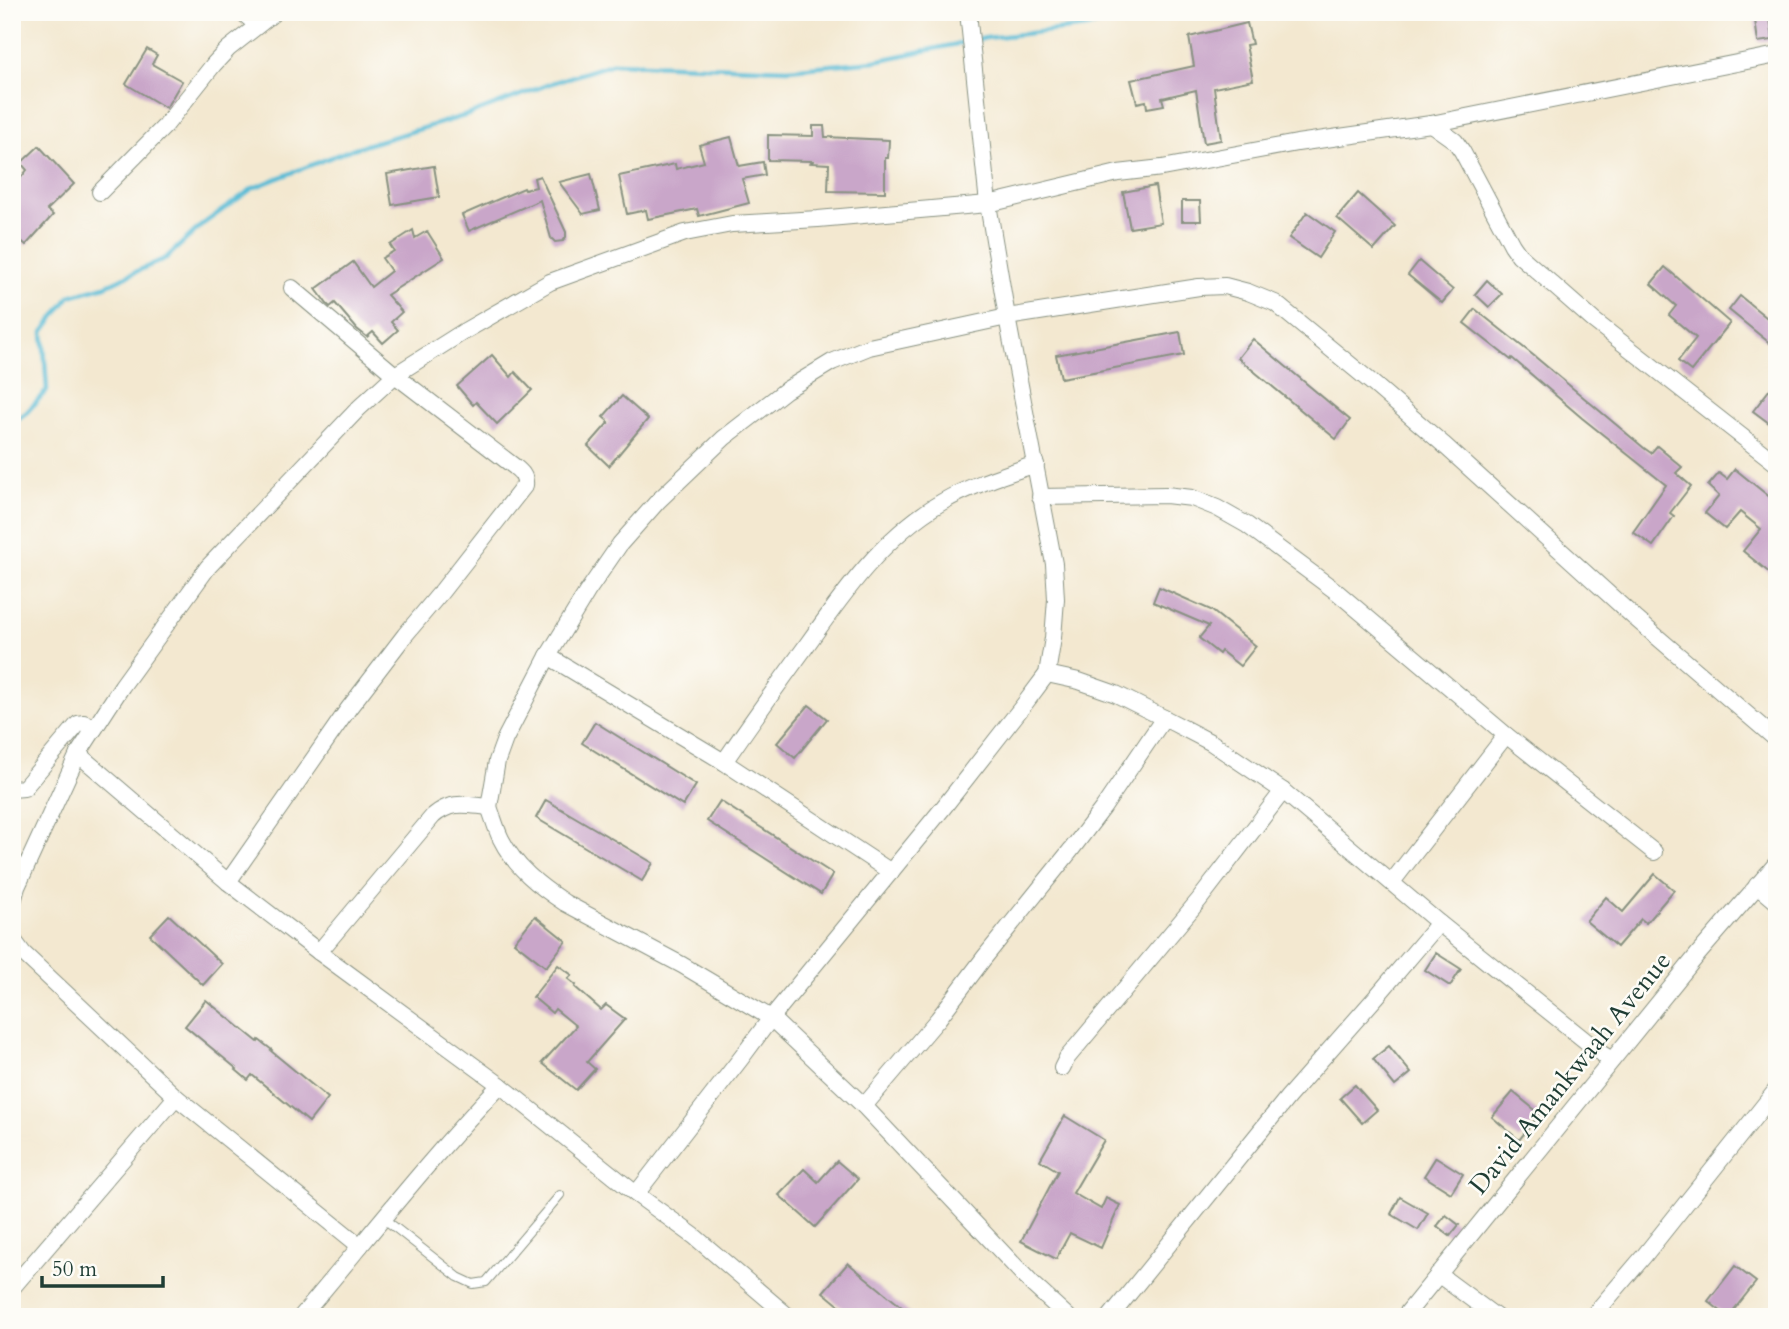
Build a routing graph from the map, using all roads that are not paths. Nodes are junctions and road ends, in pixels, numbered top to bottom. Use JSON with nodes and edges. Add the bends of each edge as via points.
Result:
{"nodes":[{"id":1,"x":242,"y":12,"type":"edge"},
{"id":2,"x":275,"y":12,"type":"edge"},
{"id":3,"x":969,"y":19,"type":"edge"},
{"id":4,"x":257,"y":25,"type":"junction"},
{"id":5,"x":1777,"y":55,"type":"edge"},
{"id":6,"x":1431,"y":124,"type":"junction"},
{"id":7,"x":100,"y":191,"type":"dead end"},
{"id":8,"x":988,"y":204,"type":"junction"},
{"id":9,"x":292,"y":288,"type":"dead end"},
{"id":10,"x":1007,"y":317,"type":"junction"},
{"id":11,"x":395,"y":375,"type":"junction"},
{"id":12,"x":1035,"y":464,"type":"junction"},
{"id":13,"x":1777,"y":464,"type":"edge"},
{"id":14,"x":1040,"y":497,"type":"junction"},
{"id":15,"x":548,"y":656,"type":"junction"},
{"id":16,"x":1046,"y":674,"type":"junction"},
{"id":17,"x":1164,"y":718,"type":"junction"},
{"id":18,"x":95,"y":728,"type":"junction"},
{"id":19,"x":1506,"y":735,"type":"junction"},
{"id":20,"x":1777,"y":740,"type":"edge"},
{"id":21,"x":78,"y":754,"type":"junction"},
{"id":22,"x":724,"y":762,"type":"junction"},
{"id":23,"x":12,"y":789,"type":"edge"},
{"id":24,"x":1283,"y":791,"type":"junction"},
{"id":25,"x":489,"y":807,"type":"junction"},
{"id":26,"x":1654,"y":852,"type":"dead end"},
{"id":27,"x":1777,"y":863,"type":"edge"},
{"id":28,"x":891,"y":872,"type":"junction"},
{"id":29,"x":228,"y":882,"type":"junction"},
{"id":30,"x":1392,"y":882,"type":"junction"},
{"id":31,"x":1758,"y":885,"type":"junction"},
{"id":32,"x":1777,"y":902,"type":"edge"},
{"id":33,"x":12,"y":905,"type":"edge"},
{"id":34,"x":1439,"y":923,"type":"junction"},
{"id":35,"x":12,"y":938,"type":"edge"},
{"id":36,"x":319,"y":952,"type":"junction"},
{"id":37,"x":771,"y":1018,"type":"junction"},
{"id":38,"x":1612,"y":1060,"type":"junction"},
{"id":39,"x":1062,"y":1068,"type":"dead end"},
{"id":40,"x":500,"y":1085,"type":"junction"},
{"id":41,"x":1777,"y":1089,"type":"edge"},
{"id":42,"x":176,"y":1097,"type":"junction"},
{"id":43,"x":864,"y":1106,"type":"junction"},
{"id":44,"x":636,"y":1194,"type":"junction"},
{"id":45,"x":560,"y":1195,"type":"dead end"},
{"id":46,"x":383,"y":1218,"type":"junction"},
{"id":47,"x":360,"y":1246,"type":"junction"},
{"id":48,"x":1438,"y":1274,"type":"junction"},
{"id":49,"x":12,"y":1288,"type":"edge"},
{"id":50,"x":301,"y":1317,"type":"edge"},
{"id":51,"x":789,"y":1317,"type":"edge"},
{"id":52,"x":1068,"y":1317,"type":"edge"},
{"id":53,"x":1110,"y":1317,"type":"edge"},
{"id":54,"x":1404,"y":1317,"type":"edge"},
{"id":55,"x":1496,"y":1317,"type":"edge"},
{"id":56,"x":1592,"y":1317,"type":"edge"}],
"edges":[{"from":1,"to":4,"type":"street"},
{"from":2,"to":4,"type":"street"},
{"from":3,"to":8,"type":"street"},
{"from":4,"to":7,"type":"street","via":[[228,49],[164,126]]},
{"from":5,"to":6,"type":"street"},
{"from":6,"to":8,"type":"street","via":[[1118,173]]},
{"from":6,"to":13,"type":"street","via":[[1462,151],[1519,255],[1593,320]]},
{"from":8,"to":10,"type":"street"},
{"from":8,"to":11,"type":"street","via":[[732,224],[685,233],[551,282]]},
{"from":9,"to":11,"type":"street"},
{"from":10,"to":12,"type":"street"},
{"from":10,"to":15,"type":"street","via":[[869,347],[832,362],[786,390],[724,438],[658,501],[620,544]]},
{"from":10,"to":20,"type":"street","via":[[1199,287],[1225,286],[1275,303],[1443,444]]},
{"from":11,"to":18,"type":"street","via":[[208,567]]},
{"from":11,"to":29,"type":"street","via":[[522,473],[525,485],[349,708]]},
{"from":12,"to":14,"type":"street"},
{"from":12,"to":22,"type":"street","via":[[941,502],[884,548],[823,621]]},
{"from":14,"to":16,"type":"street","via":[[1056,599]]},
{"from":14,"to":19,"type":"street","via":[[1166,495],[1192,498],[1217,508],[1338,592]]},
{"from":15,"to":22,"type":"street"},
{"from":15,"to":25,"type":"street","via":[[505,739]]},
{"from":16,"to":17,"type":"street","via":[[1116,694]]},
{"from":16,"to":28,"type":"street"},
{"from":17,"to":24,"type":"street","via":[[1212,743]]},
{"from":17,"to":43,"type":"street","via":[[1071,850]]},
{"from":18,"to":21,"type":"street"},
{"from":18,"to":23,"type":"street","via":[[78,724],[24,788]]},
{"from":19,"to":26,"type":"street"},
{"from":19,"to":30,"type":"street"},
{"from":21,"to":29,"type":"street"},
{"from":21,"to":33,"type":"street"},
{"from":22,"to":28,"type":"street"},
{"from":24,"to":30,"type":"street"},
{"from":24,"to":39,"type":"street"},
{"from":25,"to":36,"type":"street","via":[[457,804],[433,816]]},
{"from":25,"to":37,"type":"street","via":[[501,839],[530,878],[565,903]]},
{"from":27,"to":31,"type":"street","name":"David Amankwaah Avenue"},
{"from":28,"to":37,"type":"street"},
{"from":29,"to":36,"type":"street"},
{"from":30,"to":34,"type":"street"},
{"from":31,"to":32,"type":"street"},
{"from":31,"to":38,"type":"street","name":"David Amankwaah Avenue"},
{"from":34,"to":38,"type":"street"},
{"from":34,"to":53,"type":"street","via":[[1288,1097]]},
{"from":35,"to":42,"type":"street","via":[[23,954]]},
{"from":36,"to":40,"type":"street"},
{"from":37,"to":43,"type":"street"},
{"from":37,"to":44,"type":"street"},
{"from":38,"to":48,"type":"street","name":"David Amankwaah Avenue"},
{"from":40,"to":44,"type":"street"},
{"from":40,"to":46,"type":"street"},
{"from":41,"to":56,"type":"street"},
{"from":42,"to":47,"type":"street"},
{"from":42,"to":49,"type":"street"},
{"from":43,"to":52,"type":"street"},
{"from":44,"to":51,"type":"street","via":[[694,1236]]},
{"from":45,"to":46,"type":"lane","via":[[486,1282],[473,1284]]},
{"from":46,"to":47,"type":"street"},
{"from":47,"to":50,"type":"street"},
{"from":48,"to":54,"type":"street","name":"David Amankwaah Avenue"},
{"from":48,"to":55,"type":"street"}]}
